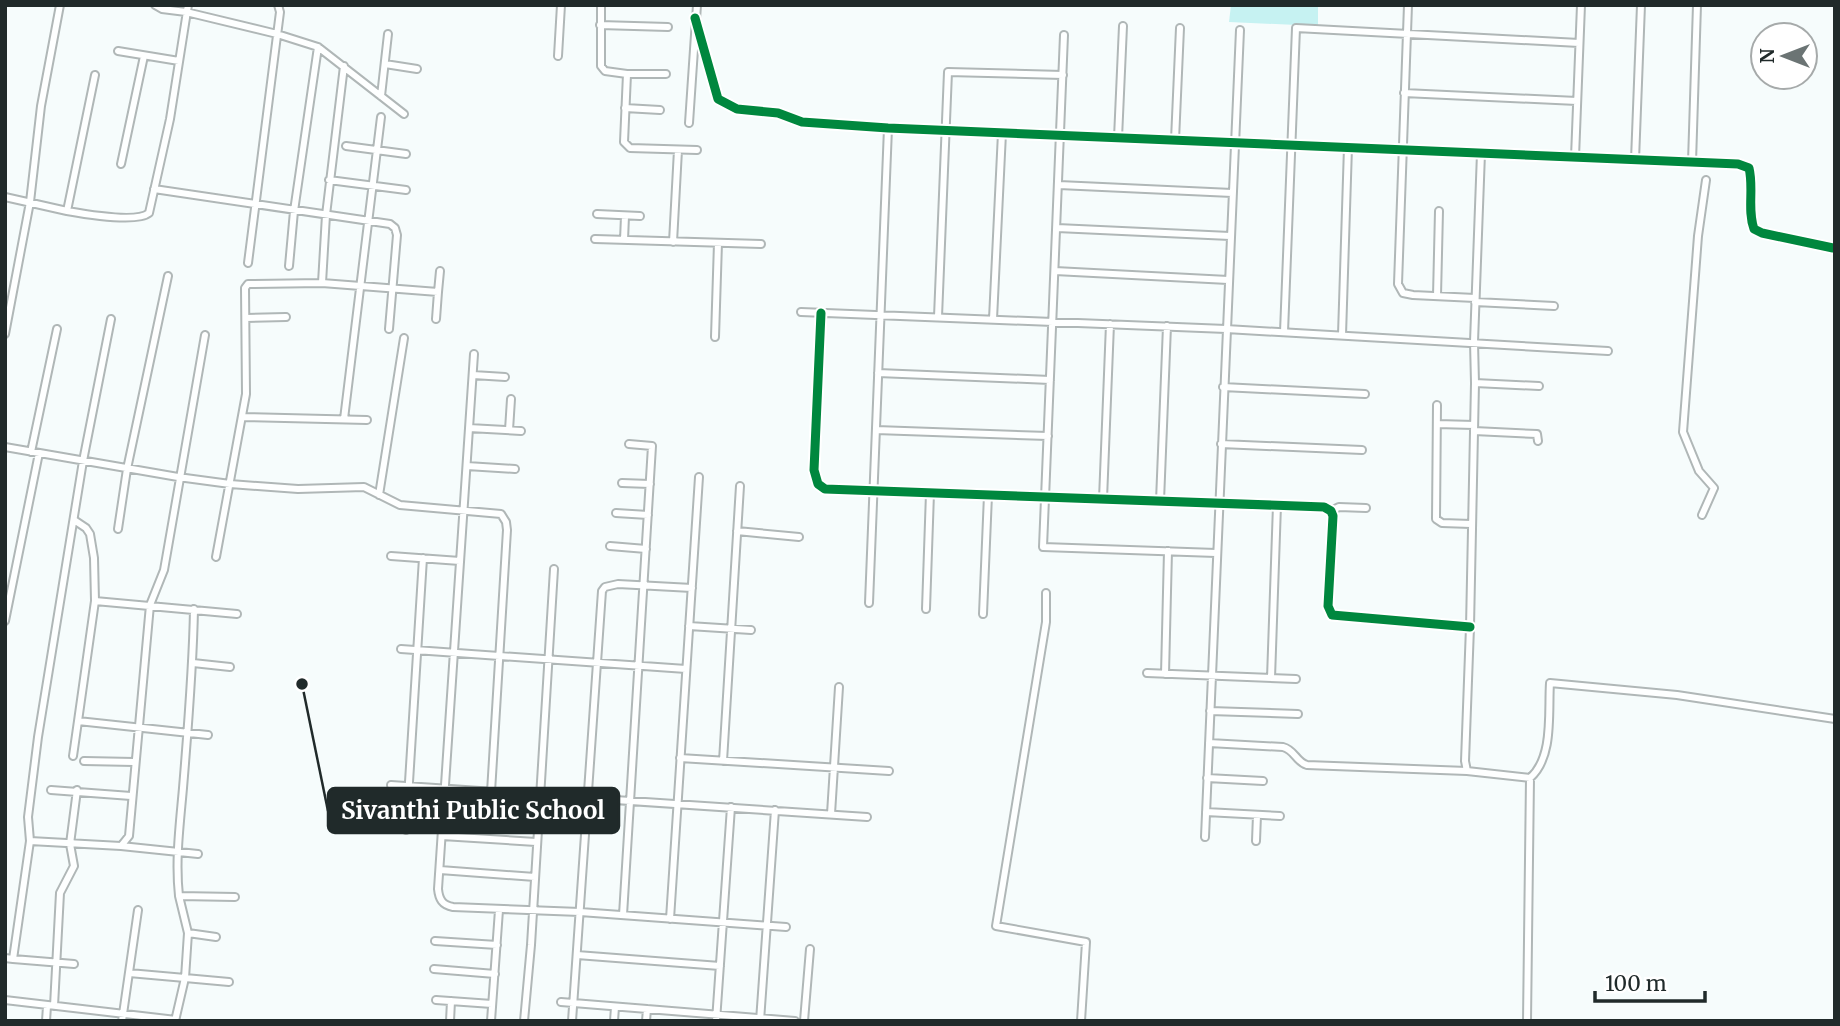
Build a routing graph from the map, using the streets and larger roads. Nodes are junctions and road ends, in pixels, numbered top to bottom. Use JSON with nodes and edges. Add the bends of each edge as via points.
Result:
{"nodes":[{"id":1,"x":60,"y":5,"type":"edge"},
{"id":2,"x":155,"y":5,"type":"edge"},
{"id":3,"x":278,"y":5,"type":"edge"},
{"id":4,"x":561,"y":5,"type":"edge"},
{"id":5,"x":601,"y":5,"type":"edge"},
{"id":6,"x":697,"y":5,"type":"edge"},
{"id":7,"x":1408,"y":5,"type":"edge"},
{"id":8,"x":1581,"y":5,"type":"edge"},
{"id":9,"x":1641,"y":5,"type":"edge"},
{"id":10,"x":1697,"y":5,"type":"edge"},
{"id":11,"x":187,"y":9,"type":"edge"},
{"id":12,"x":695,"y":18,"type":"junction"},
{"id":13,"x":600,"y":25,"type":"junction"},
{"id":14,"x":1123,"y":26,"type":"dead end"},
{"id":15,"x":668,"y":27,"type":"dead end"},
{"id":16,"x":1180,"y":28,"type":"dead end"},
{"id":17,"x":1240,"y":30,"type":"dead end"},
{"id":18,"x":277,"y":34,"type":"junction"},
{"id":19,"x":388,"y":34,"type":"dead end"},
{"id":20,"x":1406,"y":35,"type":"junction"},
{"id":21,"x":1064,"y":36,"type":"dead end"},
{"id":22,"x":1579,"y":43,"type":"junction"},
{"id":23,"x":318,"y":47,"type":"junction"},
{"id":24,"x":118,"y":51,"type":"dead end"},
{"id":25,"x":144,"y":56,"type":"junction"},
{"id":26,"x":558,"y":56,"type":"dead end"},
{"id":27,"x":179,"y":61,"type":"junction"},
{"id":28,"x":384,"y":64,"type":"junction"},
{"id":29,"x":344,"y":66,"type":"junction"},
{"id":30,"x":417,"y":69,"type":"dead end"},
{"id":31,"x":626,"y":74,"type":"junction"},
{"id":32,"x":666,"y":74,"type":"dead end"},
{"id":33,"x":95,"y":75,"type":"dead end"},
{"id":34,"x":1063,"y":75,"type":"junction"},
{"id":35,"x":1404,"y":93,"type":"junction"},
{"id":36,"x":381,"y":96,"type":"junction"},
{"id":37,"x":1577,"y":101,"type":"junction"},
{"id":38,"x":625,"y":108,"type":"junction"},
{"id":39,"x":660,"y":110,"type":"dead end"},
{"id":40,"x":404,"y":114,"type":"dead end"},
{"id":41,"x":381,"y":117,"type":"dead end"},
{"id":42,"x":689,"y":123,"type":"dead end"},
{"id":43,"x":888,"y":128,"type":"junction"},
{"id":44,"x":946,"y":131,"type":"junction"},
{"id":45,"x":1002,"y":133,"type":"junction"},
{"id":46,"x":1061,"y":135,"type":"junction"},
{"id":47,"x":1118,"y":138,"type":"junction"},
{"id":48,"x":1175,"y":140,"type":"junction"},
{"id":49,"x":1235,"y":143,"type":"junction"},
{"id":50,"x":1291,"y":145,"type":"junction"},
{"id":51,"x":346,"y":146,"type":"dead end"},
{"id":52,"x":1348,"y":147,"type":"junction"},
{"id":53,"x":378,"y":150,"type":"junction"},
{"id":54,"x":678,"y":150,"type":"junction"},
{"id":55,"x":697,"y":150,"type":"dead end"},
{"id":56,"x":1402,"y":150,"type":"junction"},
{"id":57,"x":1481,"y":153,"type":"junction"},
{"id":58,"x":406,"y":154,"type":"dead end"},
{"id":59,"x":1575,"y":157,"type":"junction"},
{"id":60,"x":1635,"y":160,"type":"junction"},
{"id":61,"x":1692,"y":162,"type":"junction"},
{"id":62,"x":121,"y":164,"type":"dead end"},
{"id":63,"x":330,"y":180,"type":"junction"},
{"id":64,"x":1706,"y":180,"type":"dead end"},
{"id":65,"x":372,"y":185,"type":"junction"},
{"id":66,"x":1059,"y":186,"type":"junction"},
{"id":67,"x":154,"y":189,"type":"junction"},
{"id":68,"x":406,"y":190,"type":"dead end"},
{"id":69,"x":1232,"y":193,"type":"junction"},
{"id":70,"x":5,"y":197,"type":"edge"},
{"id":71,"x":30,"y":202,"type":"junction"},
{"id":72,"x":256,"y":206,"type":"junction"},
{"id":73,"x":67,"y":211,"type":"junction"},
{"id":74,"x":295,"y":211,"type":"junction"},
{"id":75,"x":1439,"y":211,"type":"dead end"},
{"id":76,"x":597,"y":214,"type":"dead end"},
{"id":77,"x":326,"y":215,"type":"junction"},
{"id":78,"x":625,"y":216,"type":"junction"},
{"id":79,"x":640,"y":216,"type":"dead end"},
{"id":80,"x":367,"y":221,"type":"junction"},
{"id":81,"x":1057,"y":229,"type":"junction"},
{"id":82,"x":1230,"y":236,"type":"junction"},
{"id":83,"x":595,"y":239,"type":"dead end"},
{"id":84,"x":624,"y":240,"type":"junction"},
{"id":85,"x":673,"y":242,"type":"junction"},
{"id":86,"x":718,"y":243,"type":"junction"},
{"id":87,"x":761,"y":244,"type":"dead end"},
{"id":88,"x":1833,"y":248,"type":"edge"},
{"id":89,"x":248,"y":263,"type":"dead end"},
{"id":90,"x":289,"y":266,"type":"dead end"},
{"id":91,"x":440,"y":271,"type":"dead end"},
{"id":92,"x":1055,"y":271,"type":"junction"},
{"id":93,"x":168,"y":276,"type":"dead end"},
{"id":94,"x":1228,"y":280,"type":"junction"},
{"id":95,"x":322,"y":283,"type":"junction"},
{"id":96,"x":360,"y":285,"type":"junction"},
{"id":97,"x":393,"y":287,"type":"junction"},
{"id":98,"x":438,"y":292,"type":"junction"},
{"id":99,"x":1437,"y":296,"type":"junction"},
{"id":100,"x":1475,"y":300,"type":"junction"},
{"id":101,"x":1554,"y":306,"type":"dead end"},
{"id":102,"x":801,"y":312,"type":"dead end"},
{"id":103,"x":821,"y":313,"type":"junction"},
{"id":104,"x":881,"y":315,"type":"junction"},
{"id":105,"x":286,"y":317,"type":"dead end"},
{"id":106,"x":938,"y":317,"type":"junction"},
{"id":107,"x":246,"y":318,"type":"junction"},
{"id":108,"x":111,"y":319,"type":"dead end"},
{"id":109,"x":436,"y":319,"type":"dead end"},
{"id":110,"x":993,"y":319,"type":"junction"},
{"id":111,"x":1053,"y":322,"type":"junction"},
{"id":112,"x":1110,"y":324,"type":"junction"},
{"id":113,"x":1167,"y":326,"type":"junction"},
{"id":114,"x":57,"y":329,"type":"dead end"},
{"id":115,"x":389,"y":329,"type":"dead end"},
{"id":116,"x":1226,"y":329,"type":"junction"},
{"id":117,"x":1284,"y":332,"type":"junction"},
{"id":118,"x":5,"y":334,"type":"edge"},
{"id":119,"x":205,"y":334,"type":"dead end"},
{"id":120,"x":1342,"y":335,"type":"junction"},
{"id":121,"x":715,"y":337,"type":"dead end"},
{"id":122,"x":404,"y":338,"type":"dead end"},
{"id":123,"x":1474,"y":342,"type":"junction"},
{"id":124,"x":1608,"y":351,"type":"dead end"},
{"id":125,"x":474,"y":354,"type":"dead end"},
{"id":126,"x":878,"y":373,"type":"junction"},
{"id":127,"x":473,"y":375,"type":"junction"},
{"id":128,"x":505,"y":377,"type":"dead end"},
{"id":129,"x":1050,"y":380,"type":"junction"},
{"id":130,"x":1475,"y":383,"type":"junction"},
{"id":131,"x":1539,"y":386,"type":"dead end"},
{"id":132,"x":1223,"y":387,"type":"junction"},
{"id":133,"x":1365,"y":394,"type":"dead end"},
{"id":134,"x":511,"y":399,"type":"dead end"},
{"id":135,"x":1437,"y":405,"type":"dead end"},
{"id":136,"x":242,"y":416,"type":"junction"},
{"id":137,"x":344,"y":419,"type":"junction"},
{"id":138,"x":367,"y":420,"type":"dead end"},
{"id":139,"x":1437,"y":424,"type":"junction"},
{"id":140,"x":469,"y":428,"type":"junction"},
{"id":141,"x":1474,"y":428,"type":"junction"},
{"id":142,"x":509,"y":430,"type":"junction"},
{"id":143,"x":876,"y":430,"type":"junction"},
{"id":144,"x":522,"y":431,"type":"dead end"},
{"id":145,"x":1048,"y":436,"type":"junction"},
{"id":146,"x":1538,"y":441,"type":"dead end"},
{"id":147,"x":1221,"y":443,"type":"junction"},
{"id":148,"x":629,"y":444,"type":"dead end"},
{"id":149,"x":5,"y":447,"type":"edge"},
{"id":150,"x":1362,"y":450,"type":"dead end"},
{"id":151,"x":31,"y":452,"type":"junction"},
{"id":152,"x":39,"y":453,"type":"junction"},
{"id":153,"x":83,"y":461,"type":"junction"},
{"id":154,"x":467,"y":466,"type":"junction"},
{"id":155,"x":127,"y":469,"type":"junction"},
{"id":156,"x":515,"y":469,"type":"dead end"},
{"id":157,"x":178,"y":477,"type":"junction"},
{"id":158,"x":699,"y":477,"type":"dead end"},
{"id":159,"x":622,"y":483,"type":"dead end"},
{"id":160,"x":230,"y":484,"type":"junction"},
{"id":161,"x":650,"y":484,"type":"junction"},
{"id":162,"x":740,"y":486,"type":"dead end"},
{"id":163,"x":873,"y":491,"type":"junction"},
{"id":164,"x":930,"y":493,"type":"junction"},
{"id":165,"x":379,"y":495,"type":"junction"},
{"id":166,"x":988,"y":495,"type":"junction"},
{"id":167,"x":1045,"y":497,"type":"junction"},
{"id":168,"x":1102,"y":499,"type":"junction"},
{"id":169,"x":1160,"y":501,"type":"junction"},
{"id":170,"x":1218,"y":503,"type":"junction"},
{"id":171,"x":1277,"y":505,"type":"junction"},
{"id":172,"x":1366,"y":508,"type":"dead end"},
{"id":173,"x":464,"y":510,"type":"junction"},
{"id":174,"x":1331,"y":510,"type":"junction"},
{"id":175,"x":616,"y":513,"type":"dead end"},
{"id":176,"x":648,"y":515,"type":"junction"},
{"id":177,"x":1702,"y":515,"type":"dead end"},
{"id":178,"x":74,"y":520,"type":"junction"},
{"id":179,"x":1471,"y":524,"type":"junction"},
{"id":180,"x":118,"y":528,"type":"dead end"},
{"id":181,"x":737,"y":531,"type":"junction"},
{"id":182,"x":799,"y":537,"type":"dead end"},
{"id":183,"x":610,"y":546,"type":"dead end"},
{"id":184,"x":646,"y":549,"type":"junction"},
{"id":185,"x":1168,"y":551,"type":"junction"},
{"id":186,"x":1216,"y":553,"type":"junction"},
{"id":187,"x":391,"y":556,"type":"dead end"},
{"id":188,"x":216,"y":557,"type":"dead end"},
{"id":189,"x":423,"y":558,"type":"junction"},
{"id":190,"x":460,"y":561,"type":"junction"},
{"id":191,"x":554,"y":569,"type":"dead end"},
{"id":192,"x":644,"y":585,"type":"junction"},
{"id":193,"x":691,"y":588,"type":"junction"},
{"id":194,"x":1046,"y":593,"type":"dead end"},
{"id":195,"x":95,"y":600,"type":"junction"},
{"id":196,"x":869,"y":603,"type":"dead end"},
{"id":197,"x":150,"y":605,"type":"junction"},
{"id":198,"x":194,"y":609,"type":"junction"},
{"id":199,"x":926,"y":609,"type":"dead end"},
{"id":200,"x":237,"y":614,"type":"dead end"},
{"id":201,"x":983,"y":614,"type":"dead end"},
{"id":202,"x":5,"y":621,"type":"edge"},
{"id":203,"x":689,"y":626,"type":"junction"},
{"id":204,"x":1470,"y":626,"type":"junction"},
{"id":205,"x":731,"y":629,"type":"junction"},
{"id":206,"x":751,"y":630,"type":"dead end"},
{"id":207,"x":401,"y":649,"type":"dead end"},
{"id":208,"x":418,"y":650,"type":"junction"},
{"id":209,"x":454,"y":653,"type":"junction"},
{"id":210,"x":499,"y":656,"type":"junction"},
{"id":211,"x":548,"y":660,"type":"junction"},
{"id":212,"x":194,"y":663,"type":"junction"},
{"id":213,"x":597,"y":663,"type":"junction"},
{"id":214,"x":639,"y":666,"type":"junction"},
{"id":215,"x":230,"y":667,"type":"dead end"},
{"id":216,"x":686,"y":669,"type":"junction"},
{"id":217,"x":1147,"y":673,"type":"dead end"},
{"id":218,"x":1165,"y":674,"type":"junction"},
{"id":219,"x":1211,"y":676,"type":"junction"},
{"id":220,"x":1271,"y":678,"type":"junction"},
{"id":221,"x":1296,"y":679,"type":"dead end"},
{"id":222,"x":839,"y":687,"type":"dead end"},
{"id":223,"x":1210,"y":711,"type":"junction"},
{"id":224,"x":1298,"y":714,"type":"dead end"},
{"id":225,"x":1835,"y":719,"type":"edge"},
{"id":226,"x":78,"y":721,"type":"junction"},
{"id":227,"x":137,"y":726,"type":"junction"},
{"id":228,"x":187,"y":733,"type":"junction"},
{"id":229,"x":208,"y":735,"type":"dead end"},
{"id":230,"x":1209,"y":743,"type":"junction"},
{"id":231,"x":73,"y":755,"type":"dead end"},
{"id":232,"x":680,"y":758,"type":"junction"},
{"id":233,"x":84,"y":761,"type":"dead end"},
{"id":234,"x":723,"y":761,"type":"junction"},
{"id":235,"x":134,"y":762,"type":"junction"},
{"id":236,"x":835,"y":768,"type":"junction"},
{"id":237,"x":889,"y":771,"type":"dead end"},
{"id":238,"x":1467,"y":771,"type":"junction"},
{"id":239,"x":1207,"y":778,"type":"junction"},
{"id":240,"x":1530,"y":778,"type":"junction"},
{"id":241,"x":1263,"y":781,"type":"dead end"},
{"id":242,"x":391,"y":785,"type":"dead end"},
{"id":243,"x":409,"y":786,"type":"junction"},
{"id":244,"x":445,"y":789,"type":"junction"},
{"id":245,"x":51,"y":790,"type":"dead end"},
{"id":246,"x":76,"y":790,"type":"junction"},
{"id":247,"x":491,"y":792,"type":"junction"},
{"id":248,"x":539,"y":795,"type":"junction"},
{"id":249,"x":131,"y":796,"type":"junction"},
{"id":250,"x":588,"y":798,"type":"junction"},
{"id":251,"x":630,"y":801,"type":"junction"},
{"id":252,"x":677,"y":804,"type":"junction"},
{"id":253,"x":731,"y":807,"type":"junction"},
{"id":254,"x":775,"y":810,"type":"junction"},
{"id":255,"x":1206,"y":812,"type":"junction"},
{"id":256,"x":831,"y":814,"type":"junction"},
{"id":257,"x":1257,"y":815,"type":"junction"},
{"id":258,"x":1280,"y":816,"type":"dead end"},
{"id":259,"x":867,"y":817,"type":"dead end"},
{"id":260,"x":406,"y":830,"type":"dead end"},
{"id":261,"x":442,"y":836,"type":"junction"},
{"id":262,"x":1205,"y":837,"type":"dead end"},
{"id":263,"x":30,"y":841,"type":"junction"},
{"id":264,"x":1256,"y":841,"type":"dead end"},
{"id":265,"x":537,"y":842,"type":"junction"},
{"id":266,"x":69,"y":844,"type":"junction"},
{"id":267,"x":121,"y":846,"type":"junction"},
{"id":268,"x":178,"y":853,"type":"junction"},
{"id":269,"x":198,"y":854,"type":"dead end"},
{"id":270,"x":440,"y":870,"type":"junction"},
{"id":271,"x":534,"y":877,"type":"junction"},
{"id":272,"x":179,"y":896,"type":"junction"},
{"id":273,"x":235,"y":897,"type":"dead end"},
{"id":274,"x":138,"y":910,"type":"dead end"},
{"id":275,"x":499,"y":910,"type":"junction"},
{"id":276,"x":533,"y":911,"type":"junction"},
{"id":277,"x":580,"y":912,"type":"junction"},
{"id":278,"x":623,"y":915,"type":"junction"},
{"id":279,"x":670,"y":919,"type":"junction"},
{"id":280,"x":723,"y":923,"type":"junction"},
{"id":281,"x":767,"y":926,"type":"junction"},
{"id":282,"x":786,"y":927,"type":"dead end"},
{"id":283,"x":188,"y":933,"type":"junction"},
{"id":284,"x":216,"y":936,"type":"dead end"},
{"id":285,"x":435,"y":941,"type":"dead end"},
{"id":286,"x":497,"y":945,"type":"junction"},
{"id":287,"x":810,"y":948,"type":"dead end"},
{"id":288,"x":577,"y":955,"type":"junction"},
{"id":289,"x":9,"y":959,"type":"edge"},
{"id":290,"x":57,"y":963,"type":"junction"},
{"id":291,"x":74,"y":964,"type":"dead end"},
{"id":292,"x":720,"y":966,"type":"junction"},
{"id":293,"x":434,"y":969,"type":"dead end"},
{"id":294,"x":129,"y":973,"type":"junction"},
{"id":295,"x":495,"y":974,"type":"junction"},
{"id":296,"x":185,"y":978,"type":"junction"},
{"id":297,"x":229,"y":982,"type":"dead end"},
{"id":298,"x":5,"y":1000,"type":"edge"},
{"id":299,"x":436,"y":1000,"type":"dead end"},
{"id":300,"x":452,"y":1001,"type":"junction"},
{"id":301,"x":561,"y":1002,"type":"dead end"},
{"id":302,"x":492,"y":1004,"type":"junction"},
{"id":303,"x":573,"y":1004,"type":"junction"},
{"id":304,"x":51,"y":1006,"type":"junction"},
{"id":305,"x":615,"y":1007,"type":"junction"},
{"id":306,"x":647,"y":1009,"type":"junction"},
{"id":307,"x":679,"y":1012,"type":"junction"},
{"id":308,"x":122,"y":1017,"type":"edge"},
{"id":309,"x":716,"y":1018,"type":"edge"},
{"id":310,"x":760,"y":1019,"type":"edge"},
{"id":311,"x":176,"y":1020,"type":"edge"},
{"id":312,"x":46,"y":1021,"type":"edge"},
{"id":313,"x":450,"y":1021,"type":"edge"},
{"id":314,"x":491,"y":1021,"type":"edge"},
{"id":315,"x":524,"y":1021,"type":"edge"},
{"id":316,"x":572,"y":1021,"type":"edge"},
{"id":317,"x":614,"y":1021,"type":"edge"},
{"id":318,"x":646,"y":1021,"type":"edge"},
{"id":319,"x":678,"y":1021,"type":"edge"},
{"id":320,"x":795,"y":1021,"type":"edge"},
{"id":321,"x":804,"y":1021,"type":"edge"},
{"id":322,"x":1081,"y":1021,"type":"edge"},
{"id":323,"x":1527,"y":1021,"type":"edge"}],
"edges":[{"from":1,"to":71,"type":"street","via":[[41,106]]},
{"from":2,"to":11,"type":"street"},
{"from":3,"to":18,"type":"street"},
{"from":4,"to":26,"type":"street"},
{"from":5,"to":13,"type":"street"},
{"from":6,"to":12,"type":"street"},
{"from":7,"to":20,"type":"street"},
{"from":8,"to":22,"type":"street"},
{"from":9,"to":60,"type":"street"},
{"from":10,"to":61,"type":"street"},
{"from":11,"to":18,"type":"street"},
{"from":11,"to":27,"type":"street"},
{"from":12,"to":42,"type":"street"},
{"from":12,"to":43,"type":"street","via":[[718,99],[737,109],[778,113],[802,122]]},
{"from":13,"to":15,"type":"street"},
{"from":13,"to":31,"type":"street","via":[[601,66],[605,71]]},
{"from":14,"to":47,"type":"street"},
{"from":16,"to":48,"type":"street"},
{"from":17,"to":49,"type":"street"},
{"from":18,"to":23,"type":"street"},
{"from":18,"to":72,"type":"street"},
{"from":19,"to":28,"type":"street"},
{"from":20,"to":22,"type":"street"},
{"from":20,"to":35,"type":"street"},
{"from":20,"to":50,"type":"street","via":[[1296,28]]},
{"from":21,"to":34,"type":"street"},
{"from":22,"to":37,"type":"street"},
{"from":23,"to":29,"type":"street"},
{"from":23,"to":74,"type":"street"},
{"from":24,"to":25,"type":"street"},
{"from":25,"to":27,"type":"street"},
{"from":25,"to":62,"type":"street"},
{"from":27,"to":67,"type":"street"},
{"from":28,"to":30,"type":"street"},
{"from":28,"to":36,"type":"street"},
{"from":29,"to":36,"type":"street"},
{"from":29,"to":63,"type":"street"},
{"from":31,"to":32,"type":"street"},
{"from":31,"to":38,"type":"street"},
{"from":33,"to":73,"type":"street"},
{"from":34,"to":44,"type":"street","via":[[948,72]]},
{"from":34,"to":46,"type":"street"},
{"from":35,"to":37,"type":"street"},
{"from":35,"to":56,"type":"street"},
{"from":36,"to":40,"type":"street"},
{"from":37,"to":59,"type":"street"},
{"from":38,"to":39,"type":"street"},
{"from":38,"to":54,"type":"street","via":[[626,146]]},
{"from":41,"to":53,"type":"street"},
{"from":43,"to":44,"type":"street"},
{"from":43,"to":104,"type":"street"},
{"from":44,"to":45,"type":"street"},
{"from":44,"to":106,"type":"street"},
{"from":45,"to":46,"type":"street"},
{"from":45,"to":110,"type":"street"},
{"from":46,"to":47,"type":"street"},
{"from":46,"to":66,"type":"street"},
{"from":47,"to":48,"type":"street"},
{"from":48,"to":49,"type":"street"},
{"from":49,"to":50,"type":"street"},
{"from":49,"to":69,"type":"street"},
{"from":50,"to":52,"type":"street"},
{"from":50,"to":117,"type":"street"},
{"from":51,"to":53,"type":"street"},
{"from":52,"to":56,"type":"street"},
{"from":52,"to":120,"type":"street"},
{"from":53,"to":58,"type":"street"},
{"from":53,"to":65,"type":"street"},
{"from":54,"to":55,"type":"street"},
{"from":54,"to":85,"type":"street"},
{"from":56,"to":57,"type":"street"},
{"from":56,"to":99,"type":"street","via":[[1398,284],[1407,294]]},
{"from":57,"to":59,"type":"street"},
{"from":57,"to":100,"type":"street"},
{"from":59,"to":60,"type":"street"},
{"from":60,"to":61,"type":"street"},
{"from":61,"to":88,"type":"street","via":[[1749,168],[1754,229]]},
{"from":63,"to":65,"type":"street"},
{"from":63,"to":77,"type":"street"},
{"from":64,"to":177,"type":"street","via":[[1682,432],[1699,471],[1714,488]]},
{"from":65,"to":68,"type":"street"},
{"from":65,"to":80,"type":"street"},
{"from":66,"to":69,"type":"street"},
{"from":66,"to":81,"type":"street"},
{"from":67,"to":72,"type":"street"},
{"from":67,"to":73,"type":"street","via":[[146,216]]},
{"from":69,"to":82,"type":"street"},
{"from":70,"to":71,"type":"street"},
{"from":71,"to":73,"type":"street"},
{"from":71,"to":118,"type":"street"},
{"from":72,"to":74,"type":"street"},
{"from":72,"to":89,"type":"street"},
{"from":74,"to":77,"type":"street"},
{"from":74,"to":90,"type":"street"},
{"from":75,"to":99,"type":"street"},
{"from":76,"to":78,"type":"street"},
{"from":77,"to":80,"type":"street"},
{"from":77,"to":95,"type":"street"},
{"from":78,"to":79,"type":"street"},
{"from":78,"to":84,"type":"street"},
{"from":80,"to":96,"type":"street"},
{"from":80,"to":97,"type":"street","via":[[395,228]]},
{"from":81,"to":82,"type":"street"},
{"from":81,"to":92,"type":"street"},
{"from":82,"to":94,"type":"street"},
{"from":83,"to":84,"type":"street"},
{"from":84,"to":85,"type":"street"},
{"from":85,"to":86,"type":"street"},
{"from":86,"to":87,"type":"street"},
{"from":86,"to":121,"type":"street"},
{"from":91,"to":98,"type":"street"},
{"from":92,"to":94,"type":"street"},
{"from":92,"to":111,"type":"street"},
{"from":93,"to":155,"type":"street"},
{"from":94,"to":116,"type":"street"},
{"from":95,"to":96,"type":"street"},
{"from":95,"to":107,"type":"street","via":[[248,284]]},
{"from":96,"to":97,"type":"street"},
{"from":96,"to":137,"type":"street"},
{"from":97,"to":98,"type":"street"},
{"from":97,"to":115,"type":"street"},
{"from":98,"to":109,"type":"street"},
{"from":99,"to":100,"type":"street"},
{"from":100,"to":101,"type":"street"},
{"from":100,"to":123,"type":"street"},
{"from":102,"to":103,"type":"street"},
{"from":103,"to":104,"type":"street"},
{"from":103,"to":163,"type":"street","via":[[815,478],[825,489]]},
{"from":104,"to":106,"type":"street"},
{"from":104,"to":126,"type":"street"},
{"from":105,"to":107,"type":"street"},
{"from":106,"to":110,"type":"street"},
{"from":107,"to":136,"type":"street"},
{"from":108,"to":153,"type":"street"},
{"from":110,"to":111,"type":"street"},
{"from":111,"to":112,"type":"street"},
{"from":111,"to":129,"type":"street"},
{"from":112,"to":113,"type":"street"},
{"from":112,"to":168,"type":"street"},
{"from":113,"to":116,"type":"street"},
{"from":113,"to":169,"type":"street"},
{"from":114,"to":151,"type":"street"},
{"from":116,"to":117,"type":"street"},
{"from":116,"to":132,"type":"street"},
{"from":117,"to":120,"type":"street"},
{"from":119,"to":157,"type":"street"},
{"from":120,"to":123,"type":"street"},
{"from":122,"to":165,"type":"street"},
{"from":123,"to":124,"type":"street"},
{"from":123,"to":130,"type":"street"},
{"from":125,"to":127,"type":"street"},
{"from":126,"to":129,"type":"street"},
{"from":126,"to":143,"type":"street"},
{"from":127,"to":128,"type":"street"},
{"from":127,"to":140,"type":"street"},
{"from":129,"to":145,"type":"street"},
{"from":130,"to":131,"type":"street"},
{"from":130,"to":141,"type":"street"},
{"from":132,"to":133,"type":"street"},
{"from":132,"to":147,"type":"street"},
{"from":134,"to":142,"type":"street"},
{"from":135,"to":139,"type":"street"},
{"from":136,"to":137,"type":"street"},
{"from":136,"to":160,"type":"street"},
{"from":137,"to":138,"type":"street"},
{"from":139,"to":141,"type":"street"},
{"from":139,"to":179,"type":"street","via":[[1436,519]]},
{"from":140,"to":142,"type":"street"},
{"from":140,"to":154,"type":"street"},
{"from":141,"to":146,"type":"street","via":[[1537,434]]},
{"from":141,"to":179,"type":"street"},
{"from":142,"to":144,"type":"street"},
{"from":143,"to":145,"type":"street"},
{"from":143,"to":163,"type":"street"},
{"from":145,"to":167,"type":"street"},
{"from":147,"to":150,"type":"street"},
{"from":147,"to":170,"type":"street"},
{"from":148,"to":161,"type":"street","via":[[652,446]]},
{"from":149,"to":151,"type":"street"},
{"from":151,"to":152,"type":"street"},
{"from":152,"to":153,"type":"street"},
{"from":152,"to":202,"type":"street"},
{"from":153,"to":155,"type":"street"},
{"from":153,"to":178,"type":"street"},
{"from":154,"to":156,"type":"street"},
{"from":154,"to":173,"type":"street"},
{"from":155,"to":157,"type":"street"},
{"from":155,"to":180,"type":"street"},
{"from":157,"to":160,"type":"street"},
{"from":157,"to":197,"type":"street","via":[[164,570]]},
{"from":158,"to":193,"type":"street"},
{"from":159,"to":161,"type":"street"},
{"from":160,"to":165,"type":"street","via":[[363,487]]},
{"from":160,"to":188,"type":"street"},
{"from":161,"to":176,"type":"street"},
{"from":162,"to":181,"type":"street"},
{"from":163,"to":164,"type":"street"},
{"from":163,"to":196,"type":"street"},
{"from":164,"to":166,"type":"street"},
{"from":164,"to":199,"type":"street"},
{"from":165,"to":173,"type":"street","via":[[406,506]]},
{"from":166,"to":167,"type":"street"},
{"from":166,"to":201,"type":"street"},
{"from":167,"to":168,"type":"street"},
{"from":167,"to":185,"type":"street","via":[[1043,547]]},
{"from":168,"to":169,"type":"street"},
{"from":169,"to":170,"type":"street"},
{"from":170,"to":171,"type":"street"},
{"from":170,"to":186,"type":"street"},
{"from":171,"to":174,"type":"street"},
{"from":171,"to":220,"type":"street"},
{"from":172,"to":174,"type":"street"},
{"from":173,"to":190,"type":"street"},
{"from":173,"to":210,"type":"street","via":[[498,513],[506,522]]},
{"from":174,"to":204,"type":"street","via":[[1328,606],[1332,615]]},
{"from":175,"to":176,"type":"street"},
{"from":176,"to":184,"type":"street"},
{"from":178,"to":195,"type":"street","via":[[93,540]]},
{"from":178,"to":263,"type":"street","via":[[38,737],[28,817]]},
{"from":179,"to":204,"type":"street"},
{"from":181,"to":182,"type":"street"},
{"from":181,"to":205,"type":"street"},
{"from":183,"to":184,"type":"street"},
{"from":184,"to":192,"type":"street"},
{"from":185,"to":186,"type":"street"},
{"from":185,"to":218,"type":"street"},
{"from":186,"to":219,"type":"street"},
{"from":187,"to":189,"type":"street"},
{"from":189,"to":190,"type":"street"},
{"from":189,"to":208,"type":"street"},
{"from":190,"to":209,"type":"street"},
{"from":191,"to":211,"type":"street"},
{"from":192,"to":193,"type":"street"},
{"from":192,"to":213,"type":"street","via":[[611,584],[603,591]]},
{"from":192,"to":214,"type":"street"},
{"from":193,"to":203,"type":"street"},
{"from":194,"to":322,"type":"street","via":[[1046,622],[996,926],[1086,942]]},
{"from":195,"to":197,"type":"street"},
{"from":195,"to":226,"type":"street"},
{"from":197,"to":198,"type":"street"},
{"from":197,"to":227,"type":"street"},
{"from":198,"to":200,"type":"street"},
{"from":198,"to":212,"type":"street"},
{"from":203,"to":205,"type":"street"},
{"from":203,"to":216,"type":"street"},
{"from":204,"to":238,"type":"street"},
{"from":205,"to":206,"type":"street"},
{"from":205,"to":234,"type":"street"},
{"from":207,"to":208,"type":"street"},
{"from":208,"to":209,"type":"street"},
{"from":208,"to":243,"type":"street"},
{"from":209,"to":210,"type":"street"},
{"from":209,"to":244,"type":"street"},
{"from":210,"to":211,"type":"street"},
{"from":210,"to":247,"type":"street"},
{"from":211,"to":213,"type":"street"},
{"from":211,"to":248,"type":"street"},
{"from":212,"to":215,"type":"street"},
{"from":212,"to":228,"type":"street"},
{"from":213,"to":214,"type":"street"},
{"from":213,"to":250,"type":"street"},
{"from":214,"to":216,"type":"street"},
{"from":214,"to":251,"type":"street"},
{"from":216,"to":232,"type":"street"},
{"from":217,"to":218,"type":"street"},
{"from":218,"to":219,"type":"street"},
{"from":219,"to":220,"type":"street"},
{"from":219,"to":223,"type":"street"},
{"from":220,"to":221,"type":"street"},
{"from":222,"to":236,"type":"street"},
{"from":223,"to":224,"type":"street"},
{"from":223,"to":230,"type":"street"},
{"from":225,"to":240,"type":"street","via":[[1677,695],[1550,683],[1545,754]]},
{"from":226,"to":227,"type":"street"},
{"from":226,"to":231,"type":"street"},
{"from":227,"to":228,"type":"street"},
{"from":227,"to":235,"type":"street"},
{"from":228,"to":229,"type":"street"},
{"from":228,"to":268,"type":"street"},
{"from":230,"to":238,"type":"street","via":[[1283,747],[1293,750],[1307,765]]},
{"from":230,"to":239,"type":"street"},
{"from":232,"to":234,"type":"street"},
{"from":232,"to":252,"type":"street"},
{"from":233,"to":235,"type":"street"},
{"from":234,"to":236,"type":"street"},
{"from":235,"to":249,"type":"street"},
{"from":236,"to":237,"type":"street"},
{"from":236,"to":256,"type":"street"},
{"from":238,"to":240,"type":"street"},
{"from":239,"to":241,"type":"street"},
{"from":239,"to":255,"type":"street"},
{"from":240,"to":323,"type":"street"},
{"from":242,"to":243,"type":"street"},
{"from":243,"to":244,"type":"street"},
{"from":243,"to":260,"type":"street"},
{"from":244,"to":247,"type":"street"},
{"from":244,"to":261,"type":"street"},
{"from":245,"to":246,"type":"street"},
{"from":246,"to":249,"type":"street"},
{"from":246,"to":266,"type":"street"},
{"from":247,"to":248,"type":"street"},
{"from":248,"to":250,"type":"street"},
{"from":248,"to":265,"type":"street"},
{"from":249,"to":267,"type":"street","via":[[129,836]]},
{"from":250,"to":251,"type":"street"},
{"from":250,"to":277,"type":"street"},
{"from":251,"to":252,"type":"street"},
{"from":251,"to":278,"type":"street"},
{"from":252,"to":253,"type":"street"},
{"from":252,"to":279,"type":"street"},
{"from":253,"to":254,"type":"street"},
{"from":253,"to":280,"type":"street"},
{"from":254,"to":256,"type":"street"},
{"from":254,"to":281,"type":"street"},
{"from":255,"to":257,"type":"street"},
{"from":255,"to":262,"type":"street"},
{"from":256,"to":259,"type":"street"},
{"from":257,"to":258,"type":"street"},
{"from":257,"to":264,"type":"street"},
{"from":261,"to":265,"type":"street"},
{"from":261,"to":270,"type":"street"},
{"from":263,"to":266,"type":"street"},
{"from":263,"to":289,"type":"street"},
{"from":265,"to":271,"type":"street"},
{"from":266,"to":267,"type":"street"},
{"from":266,"to":290,"type":"street","via":[[74,866],[60,892]]},
{"from":267,"to":268,"type":"street"},
{"from":268,"to":269,"type":"street"},
{"from":268,"to":272,"type":"street"},
{"from":270,"to":271,"type":"street"},
{"from":270,"to":275,"type":"street","via":[[439,895],[444,904]]},
{"from":271,"to":276,"type":"street"},
{"from":272,"to":273,"type":"street"},
{"from":272,"to":283,"type":"street"},
{"from":274,"to":294,"type":"street"},
{"from":275,"to":276,"type":"street"},
{"from":275,"to":286,"type":"street"},
{"from":276,"to":277,"type":"street"},
{"from":276,"to":315,"type":"street"},
{"from":277,"to":278,"type":"street"},
{"from":277,"to":288,"type":"street"},
{"from":278,"to":279,"type":"street"},
{"from":279,"to":280,"type":"street"},
{"from":280,"to":281,"type":"street"},
{"from":280,"to":292,"type":"street"},
{"from":281,"to":282,"type":"street"},
{"from":281,"to":310,"type":"street"},
{"from":283,"to":284,"type":"street"},
{"from":283,"to":296,"type":"street"},
{"from":285,"to":286,"type":"street"},
{"from":286,"to":295,"type":"street"},
{"from":287,"to":321,"type":"street"},
{"from":288,"to":292,"type":"street"},
{"from":288,"to":303,"type":"street"},
{"from":289,"to":290,"type":"street"},
{"from":290,"to":291,"type":"street"},
{"from":290,"to":304,"type":"street"},
{"from":292,"to":309,"type":"street"},
{"from":293,"to":295,"type":"street"},
{"from":294,"to":296,"type":"street"},
{"from":294,"to":308,"type":"street"},
{"from":295,"to":302,"type":"street"},
{"from":296,"to":297,"type":"street"},
{"from":296,"to":311,"type":"street"},
{"from":298,"to":304,"type":"street"},
{"from":299,"to":300,"type":"street"},
{"from":300,"to":302,"type":"street"},
{"from":300,"to":313,"type":"street"},
{"from":301,"to":303,"type":"street"},
{"from":302,"to":314,"type":"street"},
{"from":303,"to":305,"type":"street"},
{"from":303,"to":316,"type":"street"},
{"from":304,"to":308,"type":"street"},
{"from":304,"to":312,"type":"street"},
{"from":305,"to":306,"type":"street"},
{"from":305,"to":317,"type":"street"},
{"from":306,"to":307,"type":"street"},
{"from":306,"to":318,"type":"street"},
{"from":307,"to":309,"type":"street"},
{"from":307,"to":319,"type":"street"},
{"from":308,"to":311,"type":"street"},
{"from":309,"to":310,"type":"street"},
{"from":310,"to":320,"type":"street"}]}
